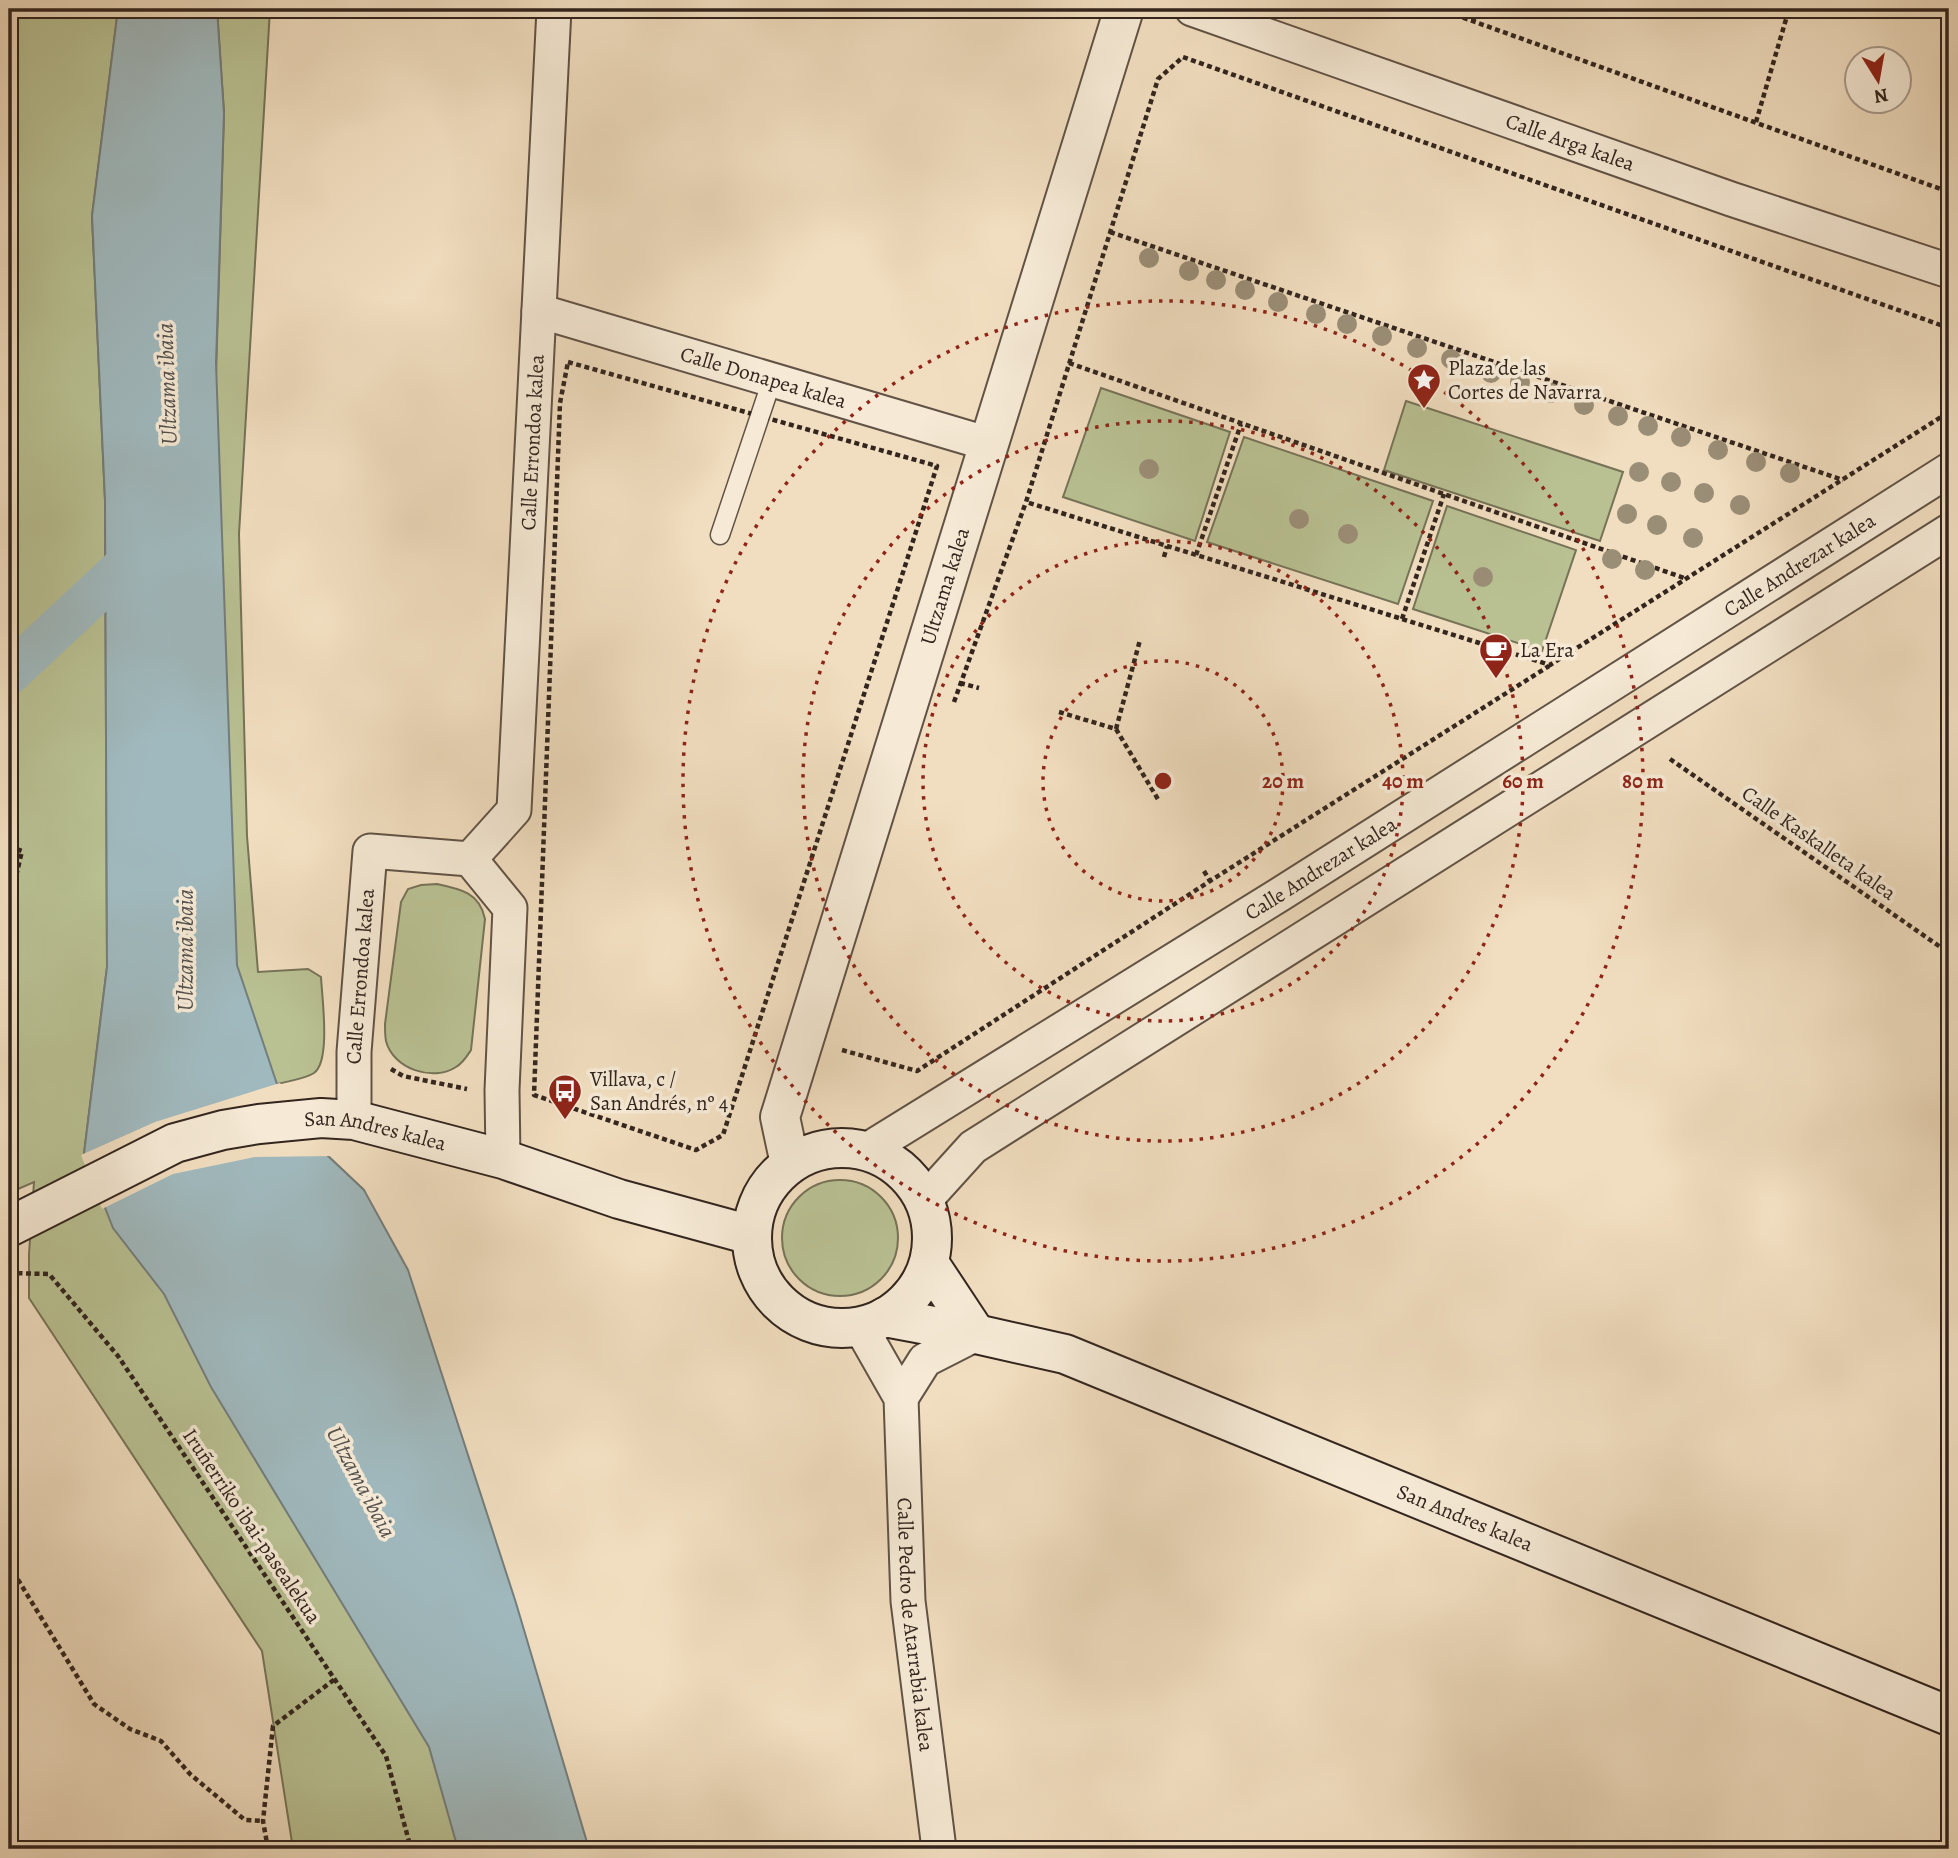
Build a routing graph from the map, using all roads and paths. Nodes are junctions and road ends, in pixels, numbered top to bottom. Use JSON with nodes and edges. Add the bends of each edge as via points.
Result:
{"nodes":[{"id":1,"x":554,"y":9,"type":"edge"},
{"id":2,"x":1063,"y":9,"type":"edge"},
{"id":3,"x":1124,"y":9,"type":"edge"},
{"id":4,"x":1192,"y":9,"type":"edge"},
{"id":5,"x":1439,"y":9,"type":"edge"},
{"id":6,"x":1478,"y":9,"type":"edge"},
{"id":7,"x":1789,"y":9,"type":"edge"},
{"id":8,"x":1080,"y":13,"type":"dead end"},
{"id":9,"x":1474,"y":21,"type":"junction"},
{"id":10,"x":1756,"y":122,"type":"junction"},
{"id":11,"x":1949,"y":192,"type":"edge"},
{"id":12,"x":1110,"y":232,"type":"junction"},
{"id":13,"x":1949,"y":271,"type":"edge"},
{"id":14,"x":539,"y":311,"type":"junction"},
{"id":15,"x":1949,"y":328,"type":"edge"},
{"id":16,"x":1069,"y":363,"type":"junction"},
{"id":17,"x":772,"y":380,"type":"junction"},
{"id":18,"x":1949,"y":412,"type":"edge"},
{"id":19,"x":1241,"y":424,"type":"junction"},
{"id":20,"x":989,"y":444,"type":"junction"},
{"id":21,"x":937,"y":466,"type":"dead end"},
{"id":22,"x":1949,"y":470,"type":"edge"},
{"id":23,"x":1843,"y":480,"type":"junction"},
{"id":24,"x":1444,"y":494,"type":"junction"},
{"id":25,"x":1026,"y":502,"type":"junction"},
{"id":26,"x":1949,"y":531,"type":"edge"},
{"id":27,"x":720,"y":535,"type":"dead end"},
{"id":28,"x":1167,"y":546,"type":"junction"},
{"id":29,"x":1196,"y":555,"type":"junction"},
{"id":30,"x":1164,"y":557,"type":"dead end"},
{"id":31,"x":1688,"y":579,"type":"junction"},
{"id":32,"x":1402,"y":619,"type":"junction"},
{"id":33,"x":1140,"y":640,"type":"dead end"},
{"id":34,"x":1550,"y":665,"type":"junction"},
{"id":35,"x":960,"y":683,"type":"junction"},
{"id":36,"x":979,"y":688,"type":"dead end"},
{"id":37,"x":952,"y":709,"type":"dead end"},
{"id":38,"x":1059,"y":712,"type":"dead end"},
{"id":39,"x":1116,"y":729,"type":"junction"},
{"id":40,"x":1670,"y":759,"type":"dead end"},
{"id":41,"x":1159,"y":800,"type":"dead end"},
{"id":42,"x":9,"y":846,"type":"edge"},
{"id":43,"x":470,"y":859,"type":"junction"},
{"id":44,"x":1204,"y":871,"type":"dead end"},
{"id":45,"x":1210,"y":881,"type":"junction"},
{"id":46,"x":9,"y":906,"type":"edge"},
{"id":47,"x":1949,"y":953,"type":"edge"},
{"id":48,"x":846,"y":1038,"type":"dead end"},
{"id":49,"x":385,"y":1066,"type":"dead end"},
{"id":50,"x":468,"y":1089,"type":"dead end"},
{"id":51,"x":534,"y":1095,"type":"dead end"},
{"id":52,"x":338,"y":1119,"type":"junction"},
{"id":53,"x":867,"y":1150,"type":"junction"},
{"id":54,"x":503,"y":1158,"type":"junction"},
{"id":55,"x":790,"y":1164,"type":"junction"},
{"id":56,"x":925,"y":1200,"type":"junction"},
{"id":57,"x":19,"y":1216,"type":"edge"},
{"id":58,"x":751,"y":1235,"type":"junction"},
{"id":59,"x":929,"y":1263,"type":"junction"},
{"id":60,"x":9,"y":1273,"type":"edge"},
{"id":61,"x":873,"y":1322,"type":"junction"},
{"id":62,"x":976,"y":1334,"type":"junction"},
{"id":63,"x":901,"y":1398,"type":"junction"},
{"id":64,"x":9,"y":1565,"type":"edge"},
{"id":65,"x":335,"y":1679,"type":"junction"},
{"id":66,"x":1949,"y":1716,"type":"edge"},
{"id":67,"x":264,"y":1821,"type":"junction"},
{"id":68,"x":268,"y":1849,"type":"edge"},
{"id":69,"x":411,"y":1849,"type":"edge"},
{"id":70,"x":939,"y":1849,"type":"edge"}],
"edges":[{"from":1,"to":14,"type":"street","name":"Calle Errondoa kalea"},
{"from":2,"to":8,"type":"path"},
{"from":3,"to":20,"type":"main road","name":"Ultzama kalea"},
{"from":4,"to":13,"type":"street","name":"Calle Arga kalea"},
{"from":5,"to":9,"type":"path"},
{"from":6,"to":9,"type":"path"},
{"from":7,"to":10,"type":"path"},
{"from":9,"to":10,"type":"path"},
{"from":10,"to":11,"type":"path"},
{"from":12,"to":15,"type":"path","via":[[1158,79],[1183,57]]},
{"from":12,"to":16,"type":"path"},
{"from":12,"to":23,"type":"path"},
{"from":14,"to":17,"type":"street","name":"Calle Donapea kalea"},
{"from":14,"to":43,"type":"street","name":"Calle Errondoa kalea","via":[[514,810]]},
{"from":16,"to":19,"type":"path"},
{"from":16,"to":25,"type":"path"},
{"from":17,"to":20,"type":"street","name":"Calle Donapea kalea"},
{"from":17,"to":27,"type":"lane"},
{"from":18,"to":23,"type":"path"},
{"from":19,"to":24,"type":"path"},
{"from":19,"to":29,"type":"path"},
{"from":20,"to":55,"type":"main road","name":"Ultzama kalea","via":[[779,1117]]},
{"from":21,"to":51,"type":"path","via":[[723,1135],[696,1150]]},
{"from":22,"to":53,"type":"street","name":"Calle Andrezar kalea"},
{"from":23,"to":31,"type":"path"},
{"from":24,"to":31,"type":"path"},
{"from":24,"to":32,"type":"path"},
{"from":25,"to":28,"type":"path"},
{"from":25,"to":35,"type":"path"},
{"from":26,"to":56,"type":"street","via":[[974,1147]]},
{"from":28,"to":29,"type":"path"},
{"from":28,"to":30,"type":"path"},
{"from":29,"to":32,"type":"path"},
{"from":31,"to":34,"type":"path"},
{"from":32,"to":34,"type":"path"},
{"from":33,"to":39,"type":"path"},
{"from":34,"to":45,"type":"path"},
{"from":35,"to":36,"type":"path"},
{"from":35,"to":37,"type":"path"},
{"from":38,"to":39,"type":"path"},
{"from":39,"to":41,"type":"path"},
{"from":40,"to":47,"type":"path","name":"Calle Kaskalleta kalea"},
{"from":42,"to":46,"type":"path","via":[[22,851]]},
{"from":43,"to":52,"type":"street","name":"Calle Errondoa kalea","via":[[370,851],[354,1052]]},
{"from":43,"to":54,"type":"street","via":[[510,908]]},
{"from":44,"to":45,"type":"path"},
{"from":45,"to":48,"type":"path","via":[[917,1071],[841,1051]]},
{"from":49,"to":50,"type":"path","via":[[403,1076]]},
{"from":52,"to":54,"type":"main road","name":"San Andres kalea"},
{"from":52,"to":57,"type":"main road","name":"San Andres kalea","via":[[259,1124],[175,1143]]},
{"from":53,"to":55,"type":"main road","via":[[840,1147],[814,1152]]},
{"from":53,"to":56,"type":"main road","via":[[891,1161],[911,1178]]},
{"from":54,"to":58,"type":"main road","name":"San Andres kalea","via":[[619,1199]]},
{"from":55,"to":58,"type":"main road","via":[[770,1183],[757,1208]]},
{"from":56,"to":59,"type":"main road","via":[[933,1231]]},
{"from":58,"to":61,"type":"main road","via":[[755,1262],[783,1307],[807,1321],[833,1328]]},
{"from":59,"to":61,"type":"main road","via":[[913,1294]]},
{"from":59,"to":62,"type":"main road"},
{"from":60,"to":65,"type":"path","name":"Iruñerriko ibai-pasealekua","via":[[49,1274],[118,1356]]},
{"from":61,"to":62,"type":"main road","name":"San Andres kalea"},
{"from":61,"to":63,"type":"street","name":"Calle Pedro de Atarrabia kalea"},
{"from":62,"to":63,"type":"street","via":[[925,1360]]},
{"from":62,"to":66,"type":"main road","name":"San Andres kalea","via":[[1065,1354]]},
{"from":63,"to":70,"type":"street","name":"Calle Pedro de Atarrabia kalea","via":[[908,1601]]},
{"from":64,"to":67,"type":"path","via":[[94,1704],[130,1729],[161,1741],[190,1774],[245,1820]]},
{"from":65,"to":67,"type":"path","via":[[273,1726]]},
{"from":65,"to":69,"type":"path","name":"Iruñerriko ibai-pasealekua","via":[[386,1756]]},
{"from":67,"to":68,"type":"path"}]}
